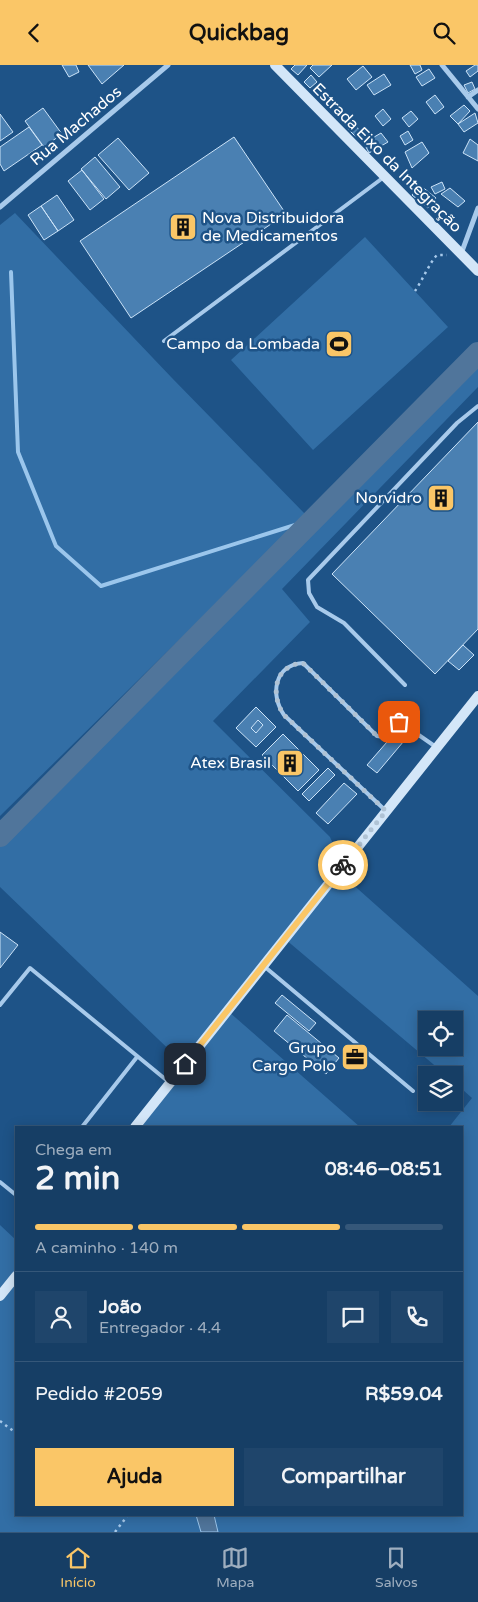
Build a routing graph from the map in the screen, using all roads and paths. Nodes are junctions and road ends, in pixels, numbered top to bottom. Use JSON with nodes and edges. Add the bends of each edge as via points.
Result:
{"nodes":[{"id":1,"x":168,"y":65,"type":"edge"},
{"id":2,"x":275,"y":65,"type":"edge"},
{"id":3,"x":442,"y":65,"type":"edge"},
{"id":4,"x":478,"y":90,"type":"edge"},
{"id":5,"x":468,"y":97,"type":"junction"},
{"id":6,"x":478,"y":109,"type":"edge"},
{"id":7,"x":384,"y":177,"type":"junction"},
{"id":8,"x":0,"y":207,"type":"edge"},
{"id":9,"x":478,"y":208,"type":"edge"},
{"id":10,"x":461,"y":255,"type":"junction"},
{"id":11,"x":478,"y":271,"type":"edge"},
{"id":12,"x":416,"y":291,"type":"dead end"},
{"id":13,"x":164,"y":341,"type":"dead end"},
{"id":14,"x":478,"y":406,"type":"edge"},
{"id":15,"x":404,"y":685,"type":"dead end"},
{"id":16,"x":478,"y":696,"type":"edge"},
{"id":17,"x":437,"y":747,"type":"junction"},
{"id":18,"x":386,"y":811,"type":"junction"},
{"id":19,"x":263,"y":966,"type":"junction"},
{"id":20,"x":0,"y":1005,"type":"edge"},
{"id":21,"x":137,"y":1057,"type":"junction"},
{"id":22,"x":170,"y":1083,"type":"junction"},
{"id":23,"x":413,"y":1091,"type":"dead end"},
{"id":24,"x":83,"y":1126,"type":"edge"},
{"id":25,"x":135,"y":1126,"type":"edge"},
{"id":26,"x":0,"y":1182,"type":"edge"},
{"id":27,"x":15,"y":1194,"type":"edge"},
{"id":28,"x":15,"y":1277,"type":"edge"},
{"id":29,"x":3,"y":1292,"type":"edge"},
{"id":30,"x":0,"y":1421,"type":"edge"},
{"id":31,"x":15,"y":1432,"type":"edge"},
{"id":32,"x":127,"y":1516,"type":"edge"},
{"id":33,"x":115,"y":1532,"type":"edge"}],
"edges":[{"from":1,"to":8,"type":"street","name":"Rua Machados"},
{"from":2,"to":7,"type":"main road","name":"Estrada Eixo da Integração"},
{"from":3,"to":5,"type":"street"},
{"from":4,"to":5,"type":"street"},
{"from":5,"to":6,"type":"street"},
{"from":7,"to":10,"type":"main road","name":"Estrada Eixo da Integração"},
{"from":7,"to":13,"type":"lane"},
{"from":9,"to":10,"type":"street"},
{"from":10,"to":11,"type":"main road","name":"Estrada Eixo da Integração"},
{"from":10,"to":12,"type":"path","via":[[438,255],[432,260]]},
{"from":14,"to":15,"type":"lane","via":[[457,423],[308,580],[309,593],[317,607],[344,623]]},
{"from":16,"to":17,"type":"main road"},
{"from":17,"to":18,"type":"main road"},
{"from":17,"to":18,"type":"lane","via":[[400,722],[384,737],[377,736],[303,663],[291,667],[281,676],[276,684],[275,698],[284,715]]},
{"from":18,"to":19,"type":"main road"},
{"from":19,"to":22,"type":"main road"},
{"from":19,"to":23,"type":"lane"},
{"from":20,"to":21,"type":"lane","via":[[30,969]]},
{"from":21,"to":22,"type":"lane"},
{"from":21,"to":24,"type":"lane"},
{"from":22,"to":25,"type":"main road"},
{"from":26,"to":27,"type":"lane"},
{"from":28,"to":29,"type":"main road"},
{"from":30,"to":31,"type":"path"},
{"from":32,"to":33,"type":"path"}]}
